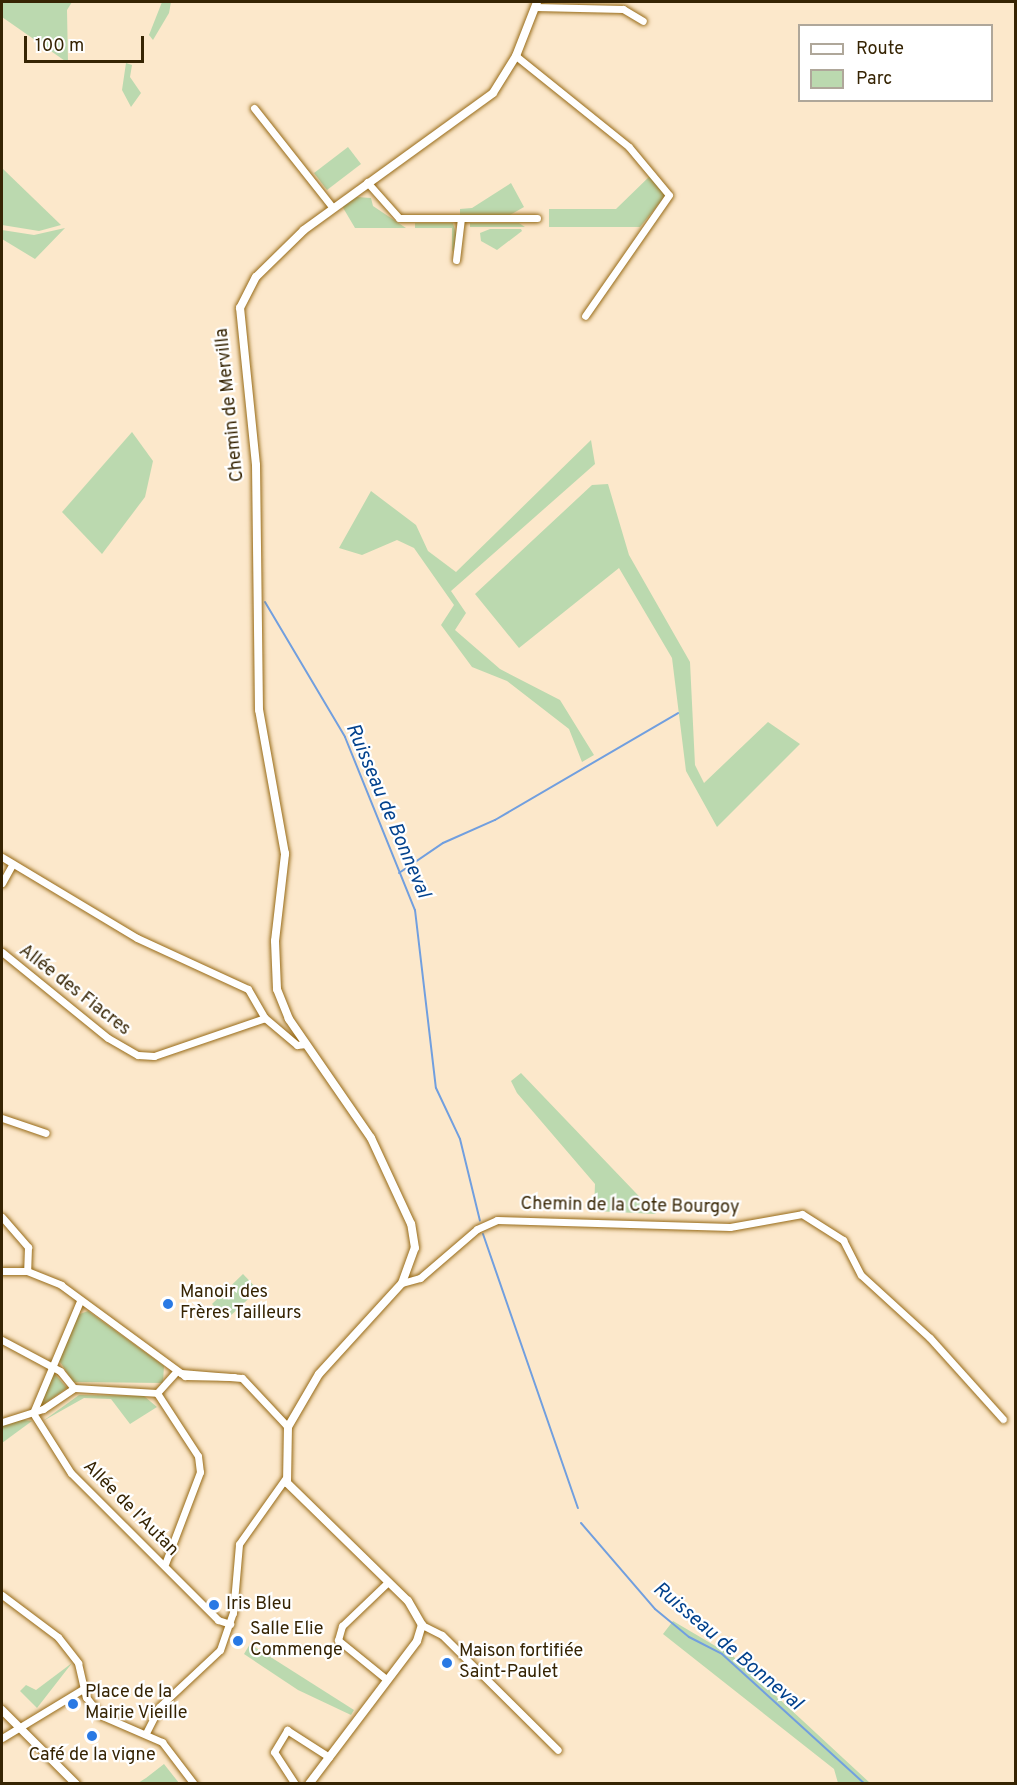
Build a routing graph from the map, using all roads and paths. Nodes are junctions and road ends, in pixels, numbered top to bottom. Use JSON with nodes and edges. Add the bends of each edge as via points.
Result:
{"nodes":[{"id":1,"x":536,"y":4,"type":"edge"},
{"id":2,"x":643,"y":21,"type":"dead end"},
{"id":3,"x":516,"y":56,"type":"junction"},
{"id":4,"x":254,"y":108,"type":"dead end"},
{"id":5,"x":367,"y":182,"type":"junction"},
{"id":6,"x":333,"y":208,"type":"junction"},
{"id":7,"x":461,"y":218,"type":"junction"},
{"id":8,"x":537,"y":218,"type":"dead end"},
{"id":9,"x":456,"y":260,"type":"dead end"},
{"id":10,"x":585,"y":316,"type":"dead end"},
{"id":11,"x":2,"y":857,"type":"edge"},
{"id":12,"x":12,"y":864,"type":"junction"},
{"id":13,"x":2,"y":883,"type":"edge"},
{"id":14,"x":2,"y":952,"type":"edge"},
{"id":15,"x":266,"y":1018,"type":"junction"},
{"id":16,"x":306,"y":1044,"type":"junction"},
{"id":17,"x":2,"y":1118,"type":"edge"},
{"id":18,"x":46,"y":1133,"type":"dead end"},
{"id":19,"x":2,"y":1218,"type":"edge"},
{"id":20,"x":2,"y":1271,"type":"edge"},
{"id":21,"x":27,"y":1271,"type":"junction"},
{"id":22,"x":402,"y":1283,"type":"junction"},
{"id":23,"x":80,"y":1301,"type":"junction"},
{"id":24,"x":2,"y":1341,"type":"edge"},
{"id":25,"x":49,"y":1366,"type":"junction"},
{"id":26,"x":178,"y":1372,"type":"junction"},
{"id":27,"x":74,"y":1388,"type":"junction"},
{"id":28,"x":157,"y":1393,"type":"junction"},
{"id":29,"x":33,"y":1413,"type":"junction"},
{"id":30,"x":1003,"y":1419,"type":"dead end"},
{"id":31,"x":2,"y":1422,"type":"edge"},
{"id":32,"x":288,"y":1426,"type":"junction"},
{"id":33,"x":285,"y":1479,"type":"junction"},
{"id":34,"x":165,"y":1564,"type":"junction"},
{"id":35,"x":388,"y":1582,"type":"junction"},
{"id":36,"x":2,"y":1595,"type":"edge"},
{"id":37,"x":230,"y":1624,"type":"junction"},
{"id":38,"x":422,"y":1625,"type":"junction"},
{"id":39,"x":386,"y":1679,"type":"junction"},
{"id":40,"x":83,"y":1689,"type":"junction"},
{"id":41,"x":2,"y":1710,"type":"edge"},
{"id":42,"x":17,"y":1726,"type":"junction"},
{"id":43,"x":146,"y":1733,"type":"junction"},
{"id":44,"x":2,"y":1738,"type":"edge"},
{"id":45,"x":558,"y":1750,"type":"dead end"},
{"id":46,"x":329,"y":1757,"type":"junction"},
{"id":47,"x":76,"y":1784,"type":"edge"},
{"id":48,"x":194,"y":1784,"type":"edge"},
{"id":49,"x":296,"y":1784,"type":"edge"},
{"id":50,"x":309,"y":1784,"type":"edge"}],
"edges":[{"from":1,"to":2,"type":"street","via":[[623,9]]},
{"from":1,"to":3,"type":"street","name":"Chemin de Mervilla"},
{"from":3,"to":5,"type":"street","name":"Chemin de Mervilla","via":[[475,111]]},
{"from":3,"to":10,"type":"street","via":[[629,147],[669,195]]},
{"from":4,"to":6,"type":"street"},
{"from":5,"to":6,"type":"street","name":"Chemin de Mervilla"},
{"from":5,"to":7,"type":"street","via":[[399,218]]},
{"from":6,"to":16,"type":"street","name":"Chemin de Mervilla","via":[[256,277],[240,308],[256,465],[258,710],[285,854],[274,957],[282,1006]]},
{"from":7,"to":8,"type":"street"},
{"from":7,"to":9,"type":"street"},
{"from":11,"to":12,"type":"street"},
{"from":12,"to":13,"type":"street"},
{"from":12,"to":15,"type":"street","via":[[137,938],[248,989]]},
{"from":14,"to":15,"type":"street","name":"Allée des Fiacres","via":[[108,1038],[138,1055],[154,1056]]},
{"from":15,"to":16,"type":"street","via":[[297,1046]]},
{"from":16,"to":22,"type":"street","via":[[370,1138],[411,1224],[414,1256]]},
{"from":17,"to":18,"type":"street"},
{"from":19,"to":21,"type":"street","via":[[28,1247]]},
{"from":20,"to":21,"type":"street"},
{"from":21,"to":23,"type":"street","via":[[61,1285]]},
{"from":22,"to":30,"type":"street","name":"Chemin de la Cote Bourgoy","via":[[420,1278],[477,1229],[497,1220],[730,1227],[802,1214],[843,1240],[861,1275],[930,1338]]},
{"from":22,"to":32,"type":"street","via":[[319,1374]]},
{"from":23,"to":25,"type":"street"},
{"from":23,"to":26,"type":"street"},
{"from":24,"to":25,"type":"street"},
{"from":25,"to":27,"type":"street"},
{"from":25,"to":29,"type":"street"},
{"from":26,"to":28,"type":"street"},
{"from":26,"to":32,"type":"street","via":[[242,1378]]},
{"from":27,"to":28,"type":"street"},
{"from":27,"to":29,"type":"street"},
{"from":28,"to":34,"type":"street","via":[[198,1456],[200,1472]]},
{"from":29,"to":31,"type":"street"},
{"from":29,"to":34,"type":"street","name":"Allée de l'Autan","via":[[71,1473]]},
{"from":32,"to":33,"type":"street"},
{"from":33,"to":35,"type":"street"},
{"from":33,"to":37,"type":"street","via":[[239,1544]]},
{"from":34,"to":37,"type":"street","name":"Allée de l'Autan"},
{"from":35,"to":38,"type":"street"},
{"from":35,"to":39,"type":"street","via":[[342,1626],[338,1640]]},
{"from":36,"to":40,"type":"street","via":[[58,1636],[74,1656]]},
{"from":37,"to":43,"type":"street","via":[[220,1650],[159,1707]]},
{"from":38,"to":39,"type":"street"},
{"from":38,"to":45,"type":"street","via":[[442,1635]]},
{"from":39,"to":46,"type":"street"},
{"from":40,"to":42,"type":"street"},
{"from":40,"to":43,"type":"street","via":[[104,1719]]},
{"from":41,"to":42,"type":"street"},
{"from":42,"to":44,"type":"street"},
{"from":42,"to":47,"type":"street"},
{"from":43,"to":48,"type":"street","via":[[162,1742]]},
{"from":46,"to":49,"type":"street","via":[[286,1730],[274,1752]]},
{"from":46,"to":50,"type":"street"}]}
